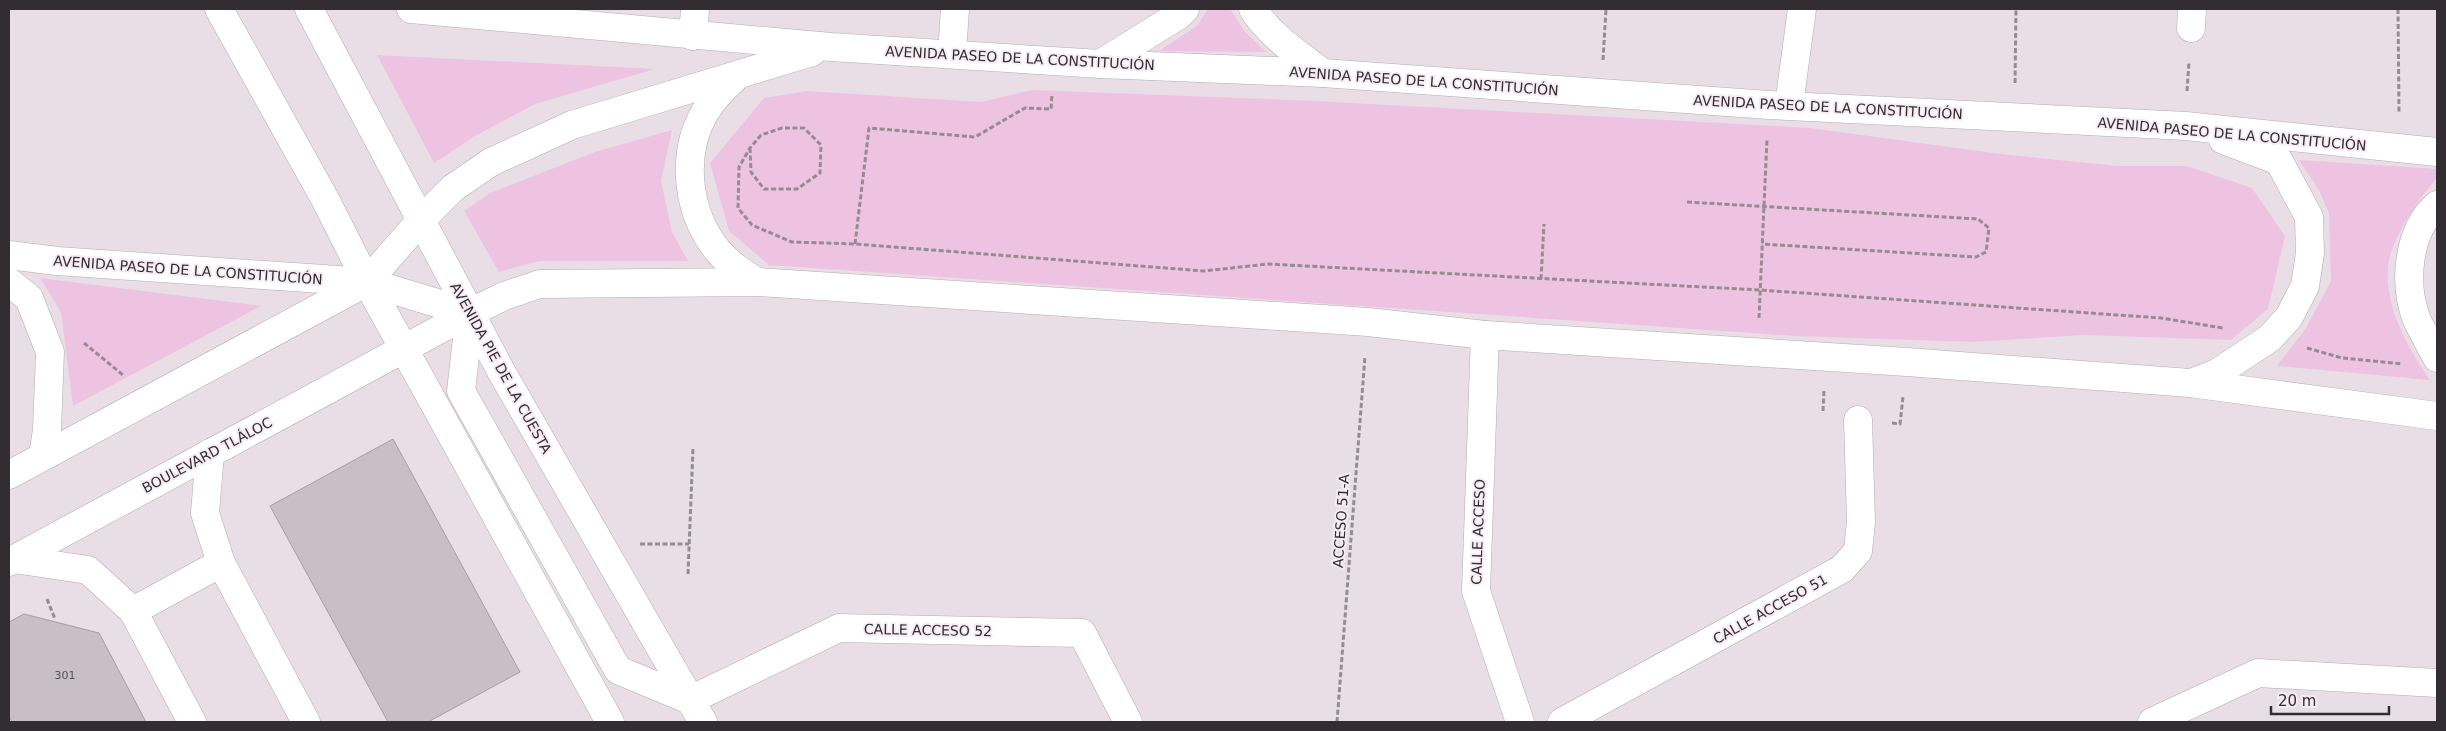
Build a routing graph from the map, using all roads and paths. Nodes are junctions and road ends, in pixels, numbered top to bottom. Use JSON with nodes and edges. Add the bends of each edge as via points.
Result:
{"nodes":[{"id":1,"x":219,"y":9,"type":"edge"},
{"id":2,"x":309,"y":9,"type":"edge"},
{"id":3,"x":411,"y":9,"type":"edge"},
{"id":4,"x":695,"y":9,"type":"edge"},
{"id":5,"x":955,"y":9,"type":"edge"},
{"id":6,"x":1185,"y":9,"type":"edge"},
{"id":7,"x":1253,"y":9,"type":"edge"},
{"id":8,"x":1606,"y":9,"type":"edge"},
{"id":9,"x":1802,"y":9,"type":"edge"},
{"id":10,"x":2016,"y":9,"type":"edge"},
{"id":11,"x":2398,"y":9,"type":"edge"},
{"id":12,"x":2191,"y":18,"type":"edge"},
{"id":13,"x":693,"y":36,"type":"junction"},
{"id":14,"x":831,"y":47,"type":"junction"},
{"id":15,"x":952,"y":54,"type":"junction"},
{"id":16,"x":1053,"y":61,"type":"junction"},
{"id":17,"x":1100,"y":64,"type":"junction"},
{"id":18,"x":741,"y":72,"type":"junction"},
{"id":19,"x":1323,"y":73,"type":"junction"},
{"id":20,"x":1601,"y":93,"type":"junction"},
{"id":21,"x":1779,"y":105,"type":"junction"},
{"id":22,"x":2014,"y":117,"type":"junction"},
{"id":23,"x":2186,"y":126,"type":"junction"},
{"id":24,"x":750,"y":148,"type":"junction"},
{"id":25,"x":2400,"y":149,"type":"junction"},
{"id":26,"x":2437,"y":152,"type":"edge"},
{"id":27,"x":1687,"y":202,"type":"dead end"},
{"id":28,"x":2437,"y":205,"type":"edge"},
{"id":29,"x":1764,"y":207,"type":"junction"},
{"id":30,"x":421,"y":220,"type":"junction"},
{"id":31,"x":1544,"y":224,"type":"dead end"},
{"id":32,"x":855,"y":244,"type":"junction"},
{"id":33,"x":1762,"y":244,"type":"junction"},
{"id":34,"x":9,"y":255,"type":"edge"},
{"id":35,"x":1541,"y":279,"type":"junction"},
{"id":36,"x":9,"y":282,"type":"edge"},
{"id":37,"x":367,"y":282,"type":"junction"},
{"id":38,"x":757,"y":282,"type":"junction"},
{"id":39,"x":1760,"y":290,"type":"junction"},
{"id":40,"x":470,"y":313,"type":"junction"},
{"id":41,"x":1368,"y":322,"type":"junction"},
{"id":42,"x":1485,"y":335,"type":"junction"},
{"id":43,"x":2270,"y":338,"type":"junction"},
{"id":44,"x":404,"y":348,"type":"junction"},
{"id":45,"x":1754,"y":353,"type":"junction"},
{"id":46,"x":2437,"y":358,"type":"edge"},
{"id":47,"x":2409,"y":365,"type":"dead end"},
{"id":48,"x":2190,"y":384,"type":"junction"},
{"id":49,"x":2437,"y":416,"type":"edge"},
{"id":50,"x":1858,"y":420,"type":"dead end"},
{"id":51,"x":693,"y":448,"type":"dead end"},
{"id":52,"x":210,"y":453,"type":"junction"},
{"id":53,"x":43,"y":456,"type":"junction"},
{"id":54,"x":9,"y":475,"type":"edge"},
{"id":55,"x":601,"y":544,"type":"junction"},
{"id":56,"x":689,"y":544,"type":"junction"},
{"id":57,"x":11,"y":560,"type":"edge"},
{"id":58,"x":222,"y":563,"type":"junction"},
{"id":59,"x":688,"y":574,"type":"dead end"},
{"id":60,"x":133,"y":611,"type":"junction"},
{"id":61,"x":2437,"y":683,"type":"edge"},
{"id":62,"x":696,"y":711,"type":"edge"},
{"id":63,"x":192,"y":722,"type":"edge"},
{"id":64,"x":306,"y":722,"type":"edge"},
{"id":65,"x":610,"y":722,"type":"edge"},
{"id":66,"x":1128,"y":722,"type":"edge"},
{"id":67,"x":1337,"y":722,"type":"edge"},
{"id":68,"x":1520,"y":722,"type":"edge"},
{"id":69,"x":1562,"y":722,"type":"edge"},
{"id":70,"x":2152,"y":722,"type":"edge"}],
"edges":[{"from":1,"to":37,"type":"street","via":[[325,199]]},
{"from":2,"to":30,"type":"street","name":"AVENIDA PIE DE LA CUESTA"},
{"from":3,"to":13,"type":"street","name":"AVENIDA PASEO DE LA CONSTITUCIÓN"},
{"from":4,"to":13,"type":"street"},
{"from":5,"to":15,"type":"street"},
{"from":6,"to":17,"type":"street"},
{"from":7,"to":19,"type":"street","via":[[1276,37]]},
{"from":8,"to":20,"type":"path"},
{"from":9,"to":21,"type":"street"},
{"from":10,"to":22,"type":"path"},
{"from":11,"to":25,"type":"path"},
{"from":12,"to":23,"type":"path"},
{"from":13,"to":14,"type":"street","name":"AVENIDA PASEO DE LA CONSTITUCIÓN"},
{"from":14,"to":15,"type":"street","name":"AVENIDA PASEO DE LA CONSTITUCIÓN"},
{"from":14,"to":18,"type":"street"},
{"from":15,"to":16,"type":"street","name":"AVENIDA PASEO DE LA CONSTITUCIÓN"},
{"from":16,"to":17,"type":"street","name":"AVENIDA PASEO DE LA CONSTITUCIÓN"},
{"from":16,"to":32,"type":"path","via":[[1051,109],[1025,108],[975,136],[869,128]]},
{"from":17,"to":19,"type":"street","name":"AVENIDA PASEO DE LA CONSTITUCIÓN"},
{"from":18,"to":30,"type":"street","via":[[572,125],[491,162],[453,188]]},
{"from":18,"to":38,"type":"street","via":[[705,112],[695,136],[690,187],[695,210],[714,246],[737,269]]},
{"from":19,"to":20,"type":"street","name":"AVENIDA PASEO DE LA CONSTITUCIÓN"},
{"from":20,"to":21,"type":"street","name":"AVENIDA PASEO DE LA CONSTITUCIÓN"},
{"from":21,"to":22,"type":"street","name":"AVENIDA PASEO DE LA CONSTITUCIÓN"},
{"from":21,"to":29,"type":"path"},
{"from":22,"to":23,"type":"street","name":"AVENIDA PASEO DE LA CONSTITUCIÓN"},
{"from":23,"to":25,"type":"street","name":"AVENIDA PASEO DE LA CONSTITUCIÓN"},
{"from":23,"to":43,"type":"street","via":[[2279,161],[2309,216],[2310,253],[2305,286],[2289,317]]},
{"from":24,"to":24,"type":"path","via":[[751,172],[764,189],[797,189],[820,173],[821,145],[804,128],[782,128],[761,135]]},
{"from":24,"to":32,"type":"path","via":[[739,167],[738,208],[752,225],[792,242]]},
{"from":25,"to":26,"type":"street","name":"AVENIDA PASEO DE LA CONSTITUCIÓN"},
{"from":27,"to":29,"type":"path"},
{"from":28,"to":46,"type":"street","via":[[2426,214],[2412,250],[2409,282],[2417,320]]},
{"from":29,"to":33,"type":"path"},
{"from":29,"to":33,"type":"path","via":[[1978,219],[1989,228],[1989,242],[1986,252],[1976,257]]},
{"from":30,"to":37,"type":"street"},
{"from":30,"to":40,"type":"street","name":"AVENIDA PIE DE LA CUESTA"},
{"from":31,"to":35,"type":"path"},
{"from":32,"to":35,"type":"path","via":[[1204,271],[1268,264]]},
{"from":33,"to":39,"type":"path"},
{"from":34,"to":37,"type":"street","name":"AVENIDA PASEO DE LA CONSTITUCIÓN"},
{"from":35,"to":39,"type":"path"},
{"from":36,"to":53,"type":"street","via":[[29,298],[50,352]]},
{"from":37,"to":40,"type":"street","name":"AVENIDA PASEO DE LA CONSTITUCIÓN"},
{"from":37,"to":44,"type":"street"},
{"from":37,"to":53,"type":"street"},
{"from":38,"to":40,"type":"street","via":[[540,284],[504,296]]},
{"from":38,"to":41,"type":"street"},
{"from":39,"to":43,"type":"path","via":[[2161,318]]},
{"from":39,"to":45,"type":"path"},
{"from":40,"to":44,"type":"street","name":"BOULEVARD TLÁLOC"},
{"from":40,"to":55,"type":"street","name":"AVENIDA PIE DE LA CUESTA"},
{"from":40,"to":62,"type":"street","via":[[461,391],[618,670]]},
{"from":41,"to":42,"type":"street"},
{"from":41,"to":67,"type":"path","name":"ACCESO 51-A"},
{"from":42,"to":45,"type":"street"},
{"from":42,"to":68,"type":"street","name":"CALLE ACCESO","via":[[1476,591]]},
{"from":43,"to":47,"type":"path","via":[[2342,358]]},
{"from":43,"to":48,"type":"street","via":[[2217,373]]},
{"from":44,"to":52,"type":"street","name":"BOULEVARD TLÁLOC"},
{"from":44,"to":65,"type":"street"},
{"from":45,"to":48,"type":"street"},
{"from":48,"to":49,"type":"street"},
{"from":50,"to":69,"type":"street","name":"CALLE ACCESO 51","via":[[1861,522],[1858,551],[1842,569]]},
{"from":51,"to":56,"type":"path"},
{"from":52,"to":57,"type":"street","name":"BOULEVARD TLÁLOC"},
{"from":52,"to":58,"type":"street","via":[[205,513]]},
{"from":53,"to":54,"type":"street"},
{"from":55,"to":56,"type":"path"},
{"from":55,"to":62,"type":"street","name":"AVENIDA PIE DE LA CUESTA"},
{"from":56,"to":59,"type":"path"},
{"from":57,"to":60,"type":"street","via":[[88,570]]},
{"from":58,"to":60,"type":"street"},
{"from":58,"to":64,"type":"street"},
{"from":60,"to":63,"type":"street"},
{"from":61,"to":70,"type":"street","via":[[2258,673]]},
{"from":62,"to":66,"type":"street","name":"CALLE ACCESO 52","via":[[839,628],[1082,633]]}]}
